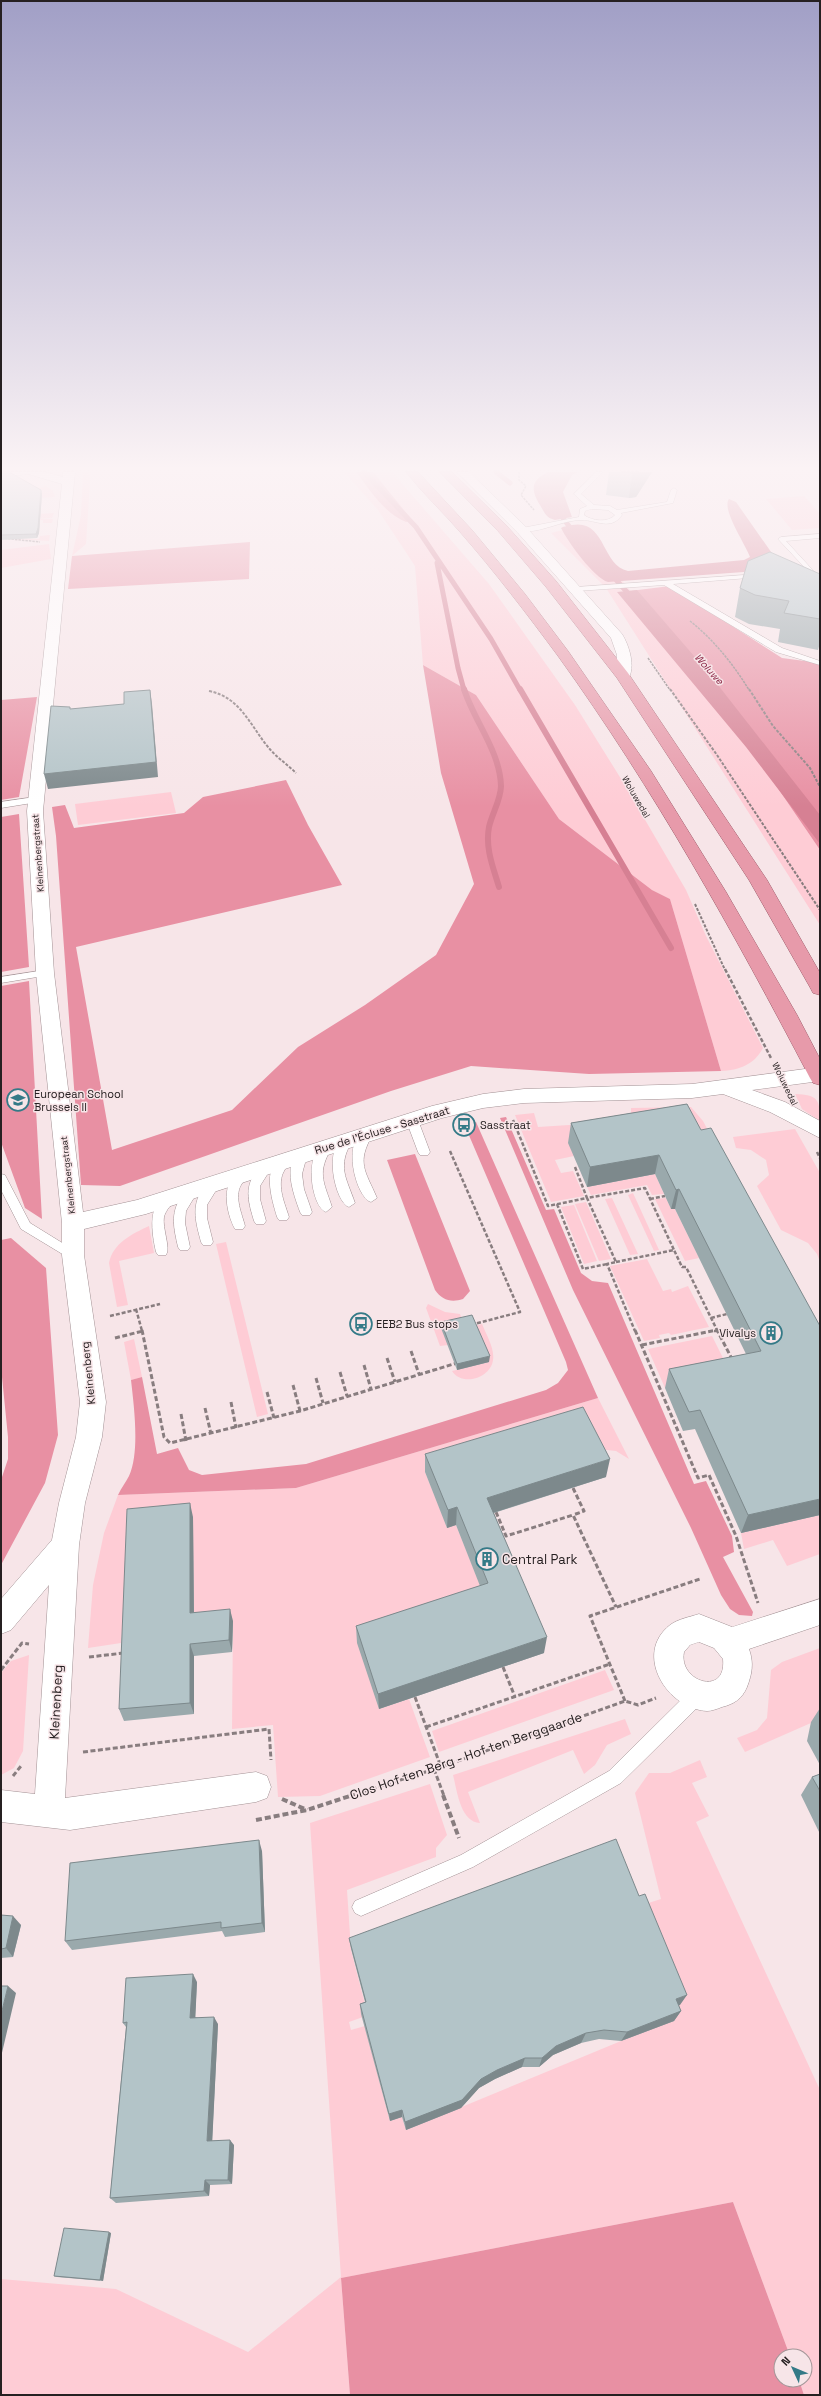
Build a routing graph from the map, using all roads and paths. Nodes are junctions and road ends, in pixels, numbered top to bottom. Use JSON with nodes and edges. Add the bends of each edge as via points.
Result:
{"nodes":[{"id":1,"x":58,"y":584,"type":"edge"},
{"id":2,"x":509,"y":584,"type":"edge"},
{"id":3,"x":551,"y":584,"type":"edge"},
{"id":4,"x":572,"y":584,"type":"edge"},
{"id":5,"x":654,"y":584,"type":"edge"},
{"id":6,"x":667,"y":584,"type":"edge"},
{"id":7,"x":577,"y":589,"type":"junction"},
{"id":8,"x":689,"y":620,"type":"dead end"},
{"id":9,"x":647,"y":658,"type":"dead end"},
{"id":10,"x":820,"y":663,"type":"edge"},
{"id":11,"x":623,"y":676,"type":"junction"},
{"id":12,"x":209,"y":691,"type":"dead end"},
{"id":13,"x":296,"y":773,"type":"dead end"},
{"id":14,"x":820,"y":787,"type":"edge"},
{"id":15,"x":36,"y":800,"type":"junction"},
{"id":16,"x":1,"y":805,"type":"edge"},
{"id":17,"x":694,"y":902,"type":"dead end"},
{"id":18,"x":820,"y":910,"type":"edge"},
{"id":19,"x":45,"y":973,"type":"junction"},
{"id":20,"x":1,"y":980,"type":"edge"},
{"id":21,"x":820,"y":989,"type":"edge"},
{"id":22,"x":819,"y":1076,"type":"edge"},
{"id":23,"x":782,"y":1080,"type":"junction"},
{"id":24,"x":724,"y":1088,"type":"junction"},
{"id":25,"x":511,"y":1114,"type":"dead end"},
{"id":26,"x":801,"y":1117,"type":"junction"},
{"id":27,"x":412,"y":1120,"type":"junction"},
{"id":28,"x":820,"y":1131,"type":"edge"},
{"id":29,"x":367,"y":1134,"type":"junction"},
{"id":30,"x":346,"y":1141,"type":"junction"},
{"id":31,"x":326,"y":1148,"type":"junction"},
{"id":32,"x":450,"y":1151,"type":"dead end"},
{"id":33,"x":424,"y":1152,"type":"dead end"},
{"id":34,"x":306,"y":1154,"type":"junction"},
{"id":35,"x":820,"y":1158,"type":"edge"},
{"id":36,"x":286,"y":1160,"type":"junction"},
{"id":37,"x":266,"y":1167,"type":"junction"},
{"id":38,"x":575,"y":1167,"type":"dead end"},
{"id":39,"x":242,"y":1175,"type":"junction"},
{"id":40,"x":1,"y":1178,"type":"edge"},
{"id":41,"x":214,"y":1184,"type":"junction"},
{"id":42,"x":192,"y":1191,"type":"junction"},
{"id":43,"x":665,"y":1196,"type":"edge"},
{"id":44,"x":170,"y":1198,"type":"junction"},
{"id":45,"x":370,"y":1198,"type":"dead end"},
{"id":46,"x":587,"y":1198,"type":"junction"},
{"id":47,"x":650,"y":1199,"type":"junction"},
{"id":48,"x":349,"y":1202,"type":"dead end"},
{"id":49,"x":556,"y":1204,"type":"junction"},
{"id":50,"x":326,"y":1207,"type":"dead end"},
{"id":51,"x":306,"y":1212,"type":"dead end"},
{"id":52,"x":283,"y":1217,"type":"dead end"},
{"id":53,"x":260,"y":1221,"type":"dead end"},
{"id":54,"x":74,"y":1223,"type":"junction"},
{"id":55,"x":239,"y":1226,"type":"dead end"},
{"id":56,"x":207,"y":1242,"type":"dead end"},
{"id":57,"x":184,"y":1247,"type":"dead end"},
{"id":58,"x":674,"y":1250,"type":"junction"},
{"id":59,"x":162,"y":1252,"type":"dead end"},
{"id":60,"x":73,"y":1255,"type":"junction"},
{"id":61,"x":616,"y":1262,"type":"junction"},
{"id":62,"x":607,"y":1264,"type":"junction"},
{"id":63,"x":160,"y":1304,"type":"dead end"},
{"id":64,"x":136,"y":1309,"type":"junction"},
{"id":65,"x":727,"y":1314,"type":"dead end"},
{"id":66,"x":110,"y":1316,"type":"dead end"},
{"id":67,"x":711,"y":1318,"type":"junction"},
{"id":68,"x":472,"y":1324,"type":"edge"},
{"id":69,"x":717,"y":1330,"type":"junction"},
{"id":70,"x":143,"y":1331,"type":"junction"},
{"id":71,"x":115,"y":1338,"type":"dead end"},
{"id":72,"x":642,"y":1345,"type":"junction"},
{"id":73,"x":411,"y":1351,"type":"dead end"},
{"id":74,"x":387,"y":1358,"type":"dead end"},
{"id":75,"x":737,"y":1358,"type":"edge"},
{"id":76,"x":731,"y":1359,"type":"junction"},
{"id":77,"x":464,"y":1361,"type":"edge"},
{"id":78,"x":364,"y":1365,"type":"dead end"},
{"id":79,"x":735,"y":1366,"type":"edge"},
{"id":80,"x":340,"y":1372,"type":"dead end"},
{"id":81,"x":419,"y":1374,"type":"junction"},
{"id":82,"x":316,"y":1378,"type":"dead end"},
{"id":83,"x":395,"y":1382,"type":"junction"},
{"id":84,"x":293,"y":1385,"type":"dead end"},
{"id":85,"x":372,"y":1389,"type":"junction"},
{"id":86,"x":268,"y":1392,"type":"dead end"},
{"id":87,"x":347,"y":1396,"type":"junction"},
{"id":88,"x":231,"y":1402,"type":"dead end"},
{"id":89,"x":323,"y":1404,"type":"junction"},
{"id":90,"x":205,"y":1408,"type":"dead end"},
{"id":91,"x":300,"y":1411,"type":"junction"},
{"id":92,"x":181,"y":1414,"type":"dead end"},
{"id":93,"x":274,"y":1418,"type":"junction"},
{"id":94,"x":236,"y":1428,"type":"junction"},
{"id":95,"x":211,"y":1434,"type":"junction"},
{"id":96,"x":186,"y":1441,"type":"junction"},
{"id":97,"x":573,"y":1488,"type":"edge"},
{"id":98,"x":496,"y":1512,"type":"edge"},
{"id":99,"x":573,"y":1515,"type":"junction"},
{"id":100,"x":65,"y":1545,"type":"junction"},
{"id":101,"x":700,"y":1579,"type":"dead end"},
{"id":102,"x":616,"y":1607,"type":"junction"},
{"id":103,"x":761,"y":1611,"type":"dead end"},
{"id":104,"x":820,"y":1612,"type":"edge"},
{"id":105,"x":1,"y":1620,"type":"edge"},
{"id":106,"x":729,"y":1642,"type":"junction"},
{"id":107,"x":126,"y":1653,"type":"edge"},
{"id":108,"x":80,"y":1658,"type":"dead end"},
{"id":109,"x":610,"y":1664,"type":"junction"},
{"id":110,"x":503,"y":1667,"type":"edge"},
{"id":111,"x":698,"y":1695,"type":"junction"},
{"id":112,"x":415,"y":1697,"type":"edge"},
{"id":113,"x":516,"y":1697,"type":"junction"},
{"id":114,"x":426,"y":1727,"type":"junction"},
{"id":115,"x":53,"y":1756,"type":"junction"},
{"id":116,"x":441,"y":1767,"type":"junction"},
{"id":117,"x":434,"y":1769,"type":"junction"},
{"id":118,"x":264,"y":1776,"type":"joint"},
{"id":119,"x":1,"y":1806,"type":"edge"},
{"id":120,"x":49,"y":1811,"type":"junction"},
{"id":121,"x":269,"y":1818,"type":"dead end"},
{"id":122,"x":467,"y":1861,"type":"junction"},
{"id":123,"x":361,"y":1907,"type":"dead end"}],
"edges":[{"from":1,"to":15,"type":"street","name":"Kleinenbergstraat"},
{"from":2,"to":22,"type":"highway","name":"Woluwedal","via":[[569,659],[643,770],[735,921]]},
{"from":3,"to":11,"type":"highway"},
{"from":4,"to":7,"type":"street"},
{"from":5,"to":7,"type":"lane"},
{"from":6,"to":10,"type":"lane","via":[[779,650]]},
{"from":7,"to":11,"type":"street","via":[[617,637],[624,655]]},
{"from":8,"to":14,"type":"path","via":[[740,675],[773,726],[810,768]]},
{"from":9,"to":18,"type":"path","via":[[717,754]]},
{"from":11,"to":21,"type":"highway","via":[[758,880]]},
{"from":12,"to":13,"type":"path","via":[[224,695],[239,705],[270,750]]},
{"from":15,"to":16,"type":"lane"},
{"from":15,"to":19,"type":"street","name":"Kleinenbergstraat"},
{"from":17,"to":23,"type":"path","name":"Woluwedal"},
{"from":19,"to":20,"type":"lane"},
{"from":19,"to":54,"type":"street","name":"Kleinenbergstraat"},
{"from":22,"to":23,"type":"street","name":"Rue de l'Écluse - Sasstraat"},
{"from":23,"to":24,"type":"street","name":"Rue de l'Écluse - Sasstraat"},
{"from":24,"to":26,"type":"street","name":"Rue de l'Écluse - Sasstraat","via":[[760,1099]]},
{"from":24,"to":27,"type":"street","name":"Rue de l'Écluse - Sasstraat","via":[[524,1096],[483,1101]]},
{"from":25,"to":49,"type":"path","via":[[548,1206]]},
{"from":26,"to":28,"type":"street","name":"Rue de l'Écluse - Sasstraat"},
{"from":26,"to":35,"type":"path","name":"Woluwedal"},
{"from":27,"to":29,"type":"street","name":"Rue de l'Écluse - Sasstraat"},
{"from":27,"to":33,"type":"lane"},
{"from":29,"to":30,"type":"street","name":"Rue de l'Écluse - Sasstraat"},
{"from":29,"to":45,"type":"lane","via":[[359,1144],[356,1155]]},
{"from":30,"to":31,"type":"street","name":"Rue de l'Écluse - Sasstraat"},
{"from":30,"to":48,"type":"lane","via":[[337,1156],[336,1165]]},
{"from":31,"to":34,"type":"street","name":"Rue de l'Écluse - Sasstraat"},
{"from":31,"to":50,"type":"lane","via":[[319,1156],[315,1168]]},
{"from":32,"to":68,"type":"path","via":[[520,1312]]},
{"from":34,"to":36,"type":"street","name":"Rue de l'Écluse - Sasstraat"},
{"from":34,"to":51,"type":"lane","via":[[295,1174]]},
{"from":36,"to":37,"type":"street","name":"Rue de l'Écluse - Sasstraat"},
{"from":36,"to":52,"type":"lane","via":[[274,1181]]},
{"from":37,"to":39,"type":"street","name":"Rue de l'Écluse - Sasstraat"},
{"from":37,"to":53,"type":"lane","via":[[257,1177],[252,1189]]},
{"from":38,"to":46,"type":"path"},
{"from":39,"to":41,"type":"street","name":"Rue de l'Écluse - Sasstraat"},
{"from":39,"to":55,"type":"lane","via":[[231,1194]]},
{"from":40,"to":60,"type":"lane","via":[[26,1226]]},
{"from":41,"to":42,"type":"street","name":"Rue de l'Écluse - Sasstraat"},
{"from":41,"to":56,"type":"lane","via":[[201,1202],[200,1214]]},
{"from":42,"to":44,"type":"street","name":"Rue de l'Écluse - Sasstraat"},
{"from":42,"to":57,"type":"lane","via":[[183,1201],[178,1214]]},
{"from":43,"to":47,"type":"path"},
{"from":44,"to":54,"type":"street","name":"Rue de l'Écluse - Sasstraat"},
{"from":44,"to":59,"type":"lane","via":[[156,1220]]},
{"from":46,"to":47,"type":"path","via":[[644,1188]]},
{"from":46,"to":49,"type":"path"},
{"from":46,"to":61,"type":"path"},
{"from":47,"to":58,"type":"path"},
{"from":49,"to":62,"type":"path","via":[[584,1269]]},
{"from":54,"to":60,"type":"street","name":"Kleinenberg"},
{"from":58,"to":61,"type":"path"},
{"from":58,"to":67,"type":"path","via":[[682,1267],[686,1267]]},
{"from":60,"to":100,"type":"street","name":"Kleinenberg","via":[[93,1402],[89,1437],[72,1503]]},
{"from":61,"to":62,"type":"path"},
{"from":62,"to":72,"type":"path"},
{"from":63,"to":64,"type":"path"},
{"from":64,"to":66,"type":"path"},
{"from":64,"to":70,"type":"path"},
{"from":65,"to":67,"type":"path"},
{"from":67,"to":69,"type":"path"},
{"from":69,"to":72,"type":"path"},
{"from":69,"to":76,"type":"path"},
{"from":70,"to":71,"type":"path"},
{"from":70,"to":96,"type":"path","via":[[164,1437],[170,1443]]},
{"from":72,"to":103,"type":"path","via":[[698,1478],[709,1475],[736,1536]]},
{"from":73,"to":81,"type":"path"},
{"from":74,"to":83,"type":"path"},
{"from":75,"to":76,"type":"path"},
{"from":76,"to":79,"type":"path"},
{"from":77,"to":81,"type":"path"},
{"from":78,"to":85,"type":"path"},
{"from":80,"to":87,"type":"path"},
{"from":81,"to":83,"type":"path"},
{"from":82,"to":89,"type":"path"},
{"from":83,"to":85,"type":"path"},
{"from":84,"to":91,"type":"path"},
{"from":85,"to":87,"type":"path"},
{"from":86,"to":93,"type":"path"},
{"from":87,"to":89,"type":"path"},
{"from":88,"to":94,"type":"path"},
{"from":89,"to":91,"type":"path"},
{"from":90,"to":95,"type":"path"},
{"from":91,"to":93,"type":"path"},
{"from":92,"to":96,"type":"path"},
{"from":93,"to":94,"type":"path"},
{"from":94,"to":95,"type":"path"},
{"from":95,"to":96,"type":"path"},
{"from":97,"to":99,"type":"path","via":[[584,1511]]},
{"from":98,"to":99,"type":"path","via":[[506,1536]]},
{"from":99,"to":102,"type":"path"},
{"from":100,"to":105,"type":"street"},
{"from":100,"to":115,"type":"street","name":"Kleinenberg"},
{"from":101,"to":102,"type":"path"},
{"from":102,"to":109,"type":"path","via":[[590,1616]]},
{"from":104,"to":106,"type":"street"},
{"from":106,"to":111,"type":"street","via":[[738,1660],[739,1671],[735,1682],[728,1690],[718,1695]]},
{"from":106,"to":111,"type":"street","via":[[718,1633],[699,1628],[678,1635],[671,1643],[668,1654],[669,1666],[674,1677],[682,1687]]},
{"from":107,"to":108,"type":"path"},
{"from":109,"to":113,"type":"path"},
{"from":109,"to":116,"type":"path","name":"Clos Hof ten Berg - Hof ten Berggaarde","via":[[625,1701]]},
{"from":110,"to":113,"type":"path"},
{"from":111,"to":122,"type":"lane","via":[[615,1777]]},
{"from":112,"to":114,"type":"path"},
{"from":113,"to":114,"type":"path"},
{"from":114,"to":116,"type":"path"},
{"from":115,"to":118,"type":"path","via":[[269,1729]]},
{"from":115,"to":120,"type":"street","name":"Kleinenberg"},
{"from":116,"to":117,"type":"path","name":"Clos Hof ten Berg - Hof ten Berggaarde"},
{"from":117,"to":121,"type":"path","name":"Clos Hof ten Berg - Hof ten Berggaarde","via":[[307,1810]]},
{"from":117,"to":122,"type":"path"},
{"from":118,"to":120,"type":"street","via":[[70,1814]]},
{"from":119,"to":120,"type":"street"},
{"from":122,"to":123,"type":"lane"}]}
